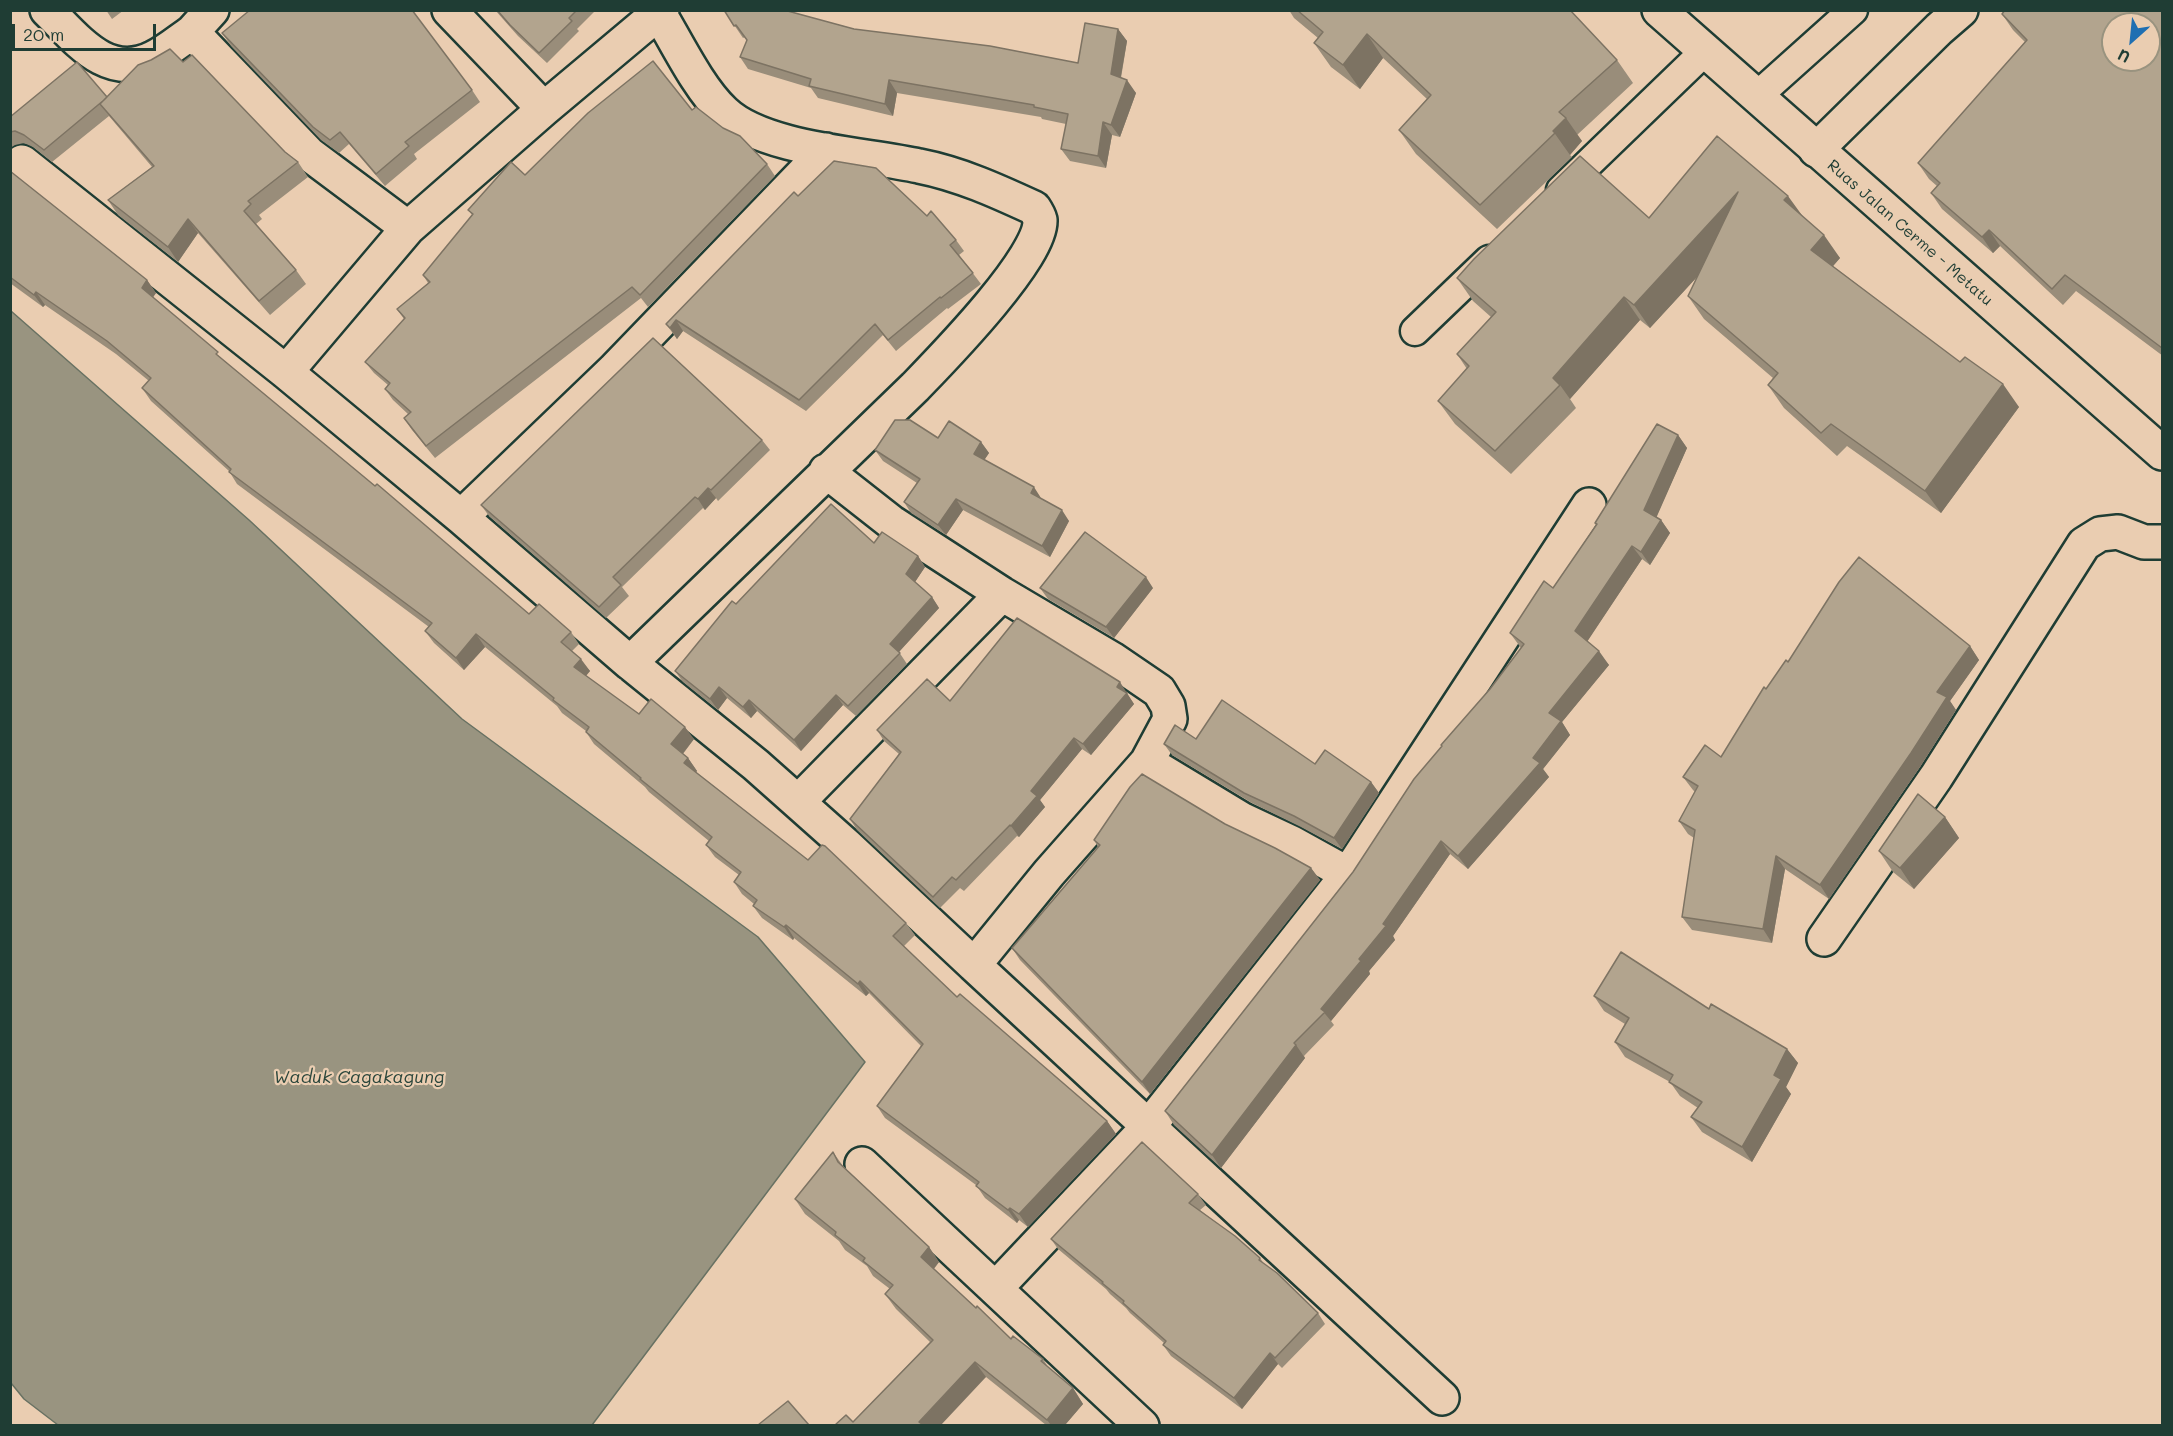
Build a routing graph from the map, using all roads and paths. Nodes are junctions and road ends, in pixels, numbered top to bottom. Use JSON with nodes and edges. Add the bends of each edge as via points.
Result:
{"nodes":[{"id":1,"x":47,"y":10,"type":"edge"},
{"id":2,"x":449,"y":10,"type":"edge"},
{"id":3,"x":1659,"y":10,"type":"edge"},
{"id":4,"x":1853,"y":10,"type":"edge"},
{"id":5,"x":1961,"y":10,"type":"edge"},
{"id":6,"x":661,"y":12,"type":"edge"},
{"id":7,"x":202,"y":21,"type":"edge"},
{"id":8,"x":1704,"y":52,"type":"junction"},
{"id":9,"x":1756,"y":97,"type":"junction"},
{"id":10,"x":544,"y":109,"type":"junction"},
{"id":11,"x":826,"y":150,"type":"junction"},
{"id":12,"x":1816,"y":150,"type":"junction"},
{"id":13,"x":22,"y":162,"type":"dead end"},
{"id":14,"x":1542,"y":208,"type":"edge"},
{"id":15,"x":408,"y":228,"type":"junction"},
{"id":16,"x":1508,"y":241,"type":"edge"},
{"id":17,"x":1415,"y":331,"type":"dead end"},
{"id":18,"x":286,"y":372,"type":"junction"},
{"id":19,"x":2163,"y":453,"type":"edge"},
{"id":20,"x":826,"y":471,"type":"junction"},
{"id":21,"x":1589,"y":505,"type":"dead end"},
{"id":22,"x":461,"y":518,"type":"junction"},
{"id":23,"x":2163,"y":542,"type":"edge"},
{"id":24,"x":1002,"y":594,"type":"junction"},
{"id":25,"x":630,"y":663,"type":"junction"},
{"id":26,"x":1147,"y":762,"type":"junction"},
{"id":27,"x":798,"y":802,"type":"junction"},
{"id":28,"x":1348,"y":874,"type":"junction"},
{"id":29,"x":1824,"y":939,"type":"dead end"},
{"id":30,"x":974,"y":965,"type":"junction"},
{"id":31,"x":1149,"y":1126,"type":"junction"},
{"id":32,"x":862,"y":1164,"type":"dead end"},
{"id":33,"x":996,"y":1288,"type":"junction"},
{"id":34,"x":1442,"y":1398,"type":"dead end"},
{"id":35,"x":1142,"y":1425,"type":"edge"}],
"edges":[{"from":1,"to":7,"type":"street","via":[[92,54],[123,66],[152,59]]},
{"from":2,"to":10,"type":"street"},
{"from":3,"to":8,"type":"street","name":"Ruas Jalan Cerme - Metatu"},
{"from":4,"to":9,"type":"lane"},
{"from":5,"to":12,"type":"street"},
{"from":6,"to":10,"type":"street"},
{"from":6,"to":11,"type":"street","via":[[702,85],[723,112],[763,136]]},
{"from":7,"to":15,"type":"street","via":[[309,154]]},
{"from":8,"to":9,"type":"street","name":"Ruas Jalan Cerme - Metatu"},
{"from":8,"to":14,"type":"lane"},
{"from":9,"to":12,"type":"street","name":"Ruas Jalan Cerme - Metatu"},
{"from":10,"to":15,"type":"street"},
{"from":11,"to":20,"type":"street","via":[[920,166],[975,181],[1034,208],[1040,219],[1038,233],[1016,274],[959,342]]},
{"from":11,"to":22,"type":"street","via":[[614,370]]},
{"from":12,"to":19,"type":"street","name":"Ruas Jalan Cerme - Metatu"},
{"from":13,"to":18,"type":"street"},
{"from":15,"to":18,"type":"street"},
{"from":16,"to":17,"type":"lane"},
{"from":18,"to":22,"type":"street"},
{"from":20,"to":24,"type":"street","via":[[891,522]]},
{"from":20,"to":25,"type":"street"},
{"from":21,"to":28,"type":"street"},
{"from":22,"to":25,"type":"street"},
{"from":23,"to":29,"type":"street","via":[[2144,542],[2118,532],[2100,534],[2084,544],[1936,777]]},
{"from":24,"to":26,"type":"street","via":[[1160,691],[1170,719]]},
{"from":24,"to":27,"type":"street"},
{"from":25,"to":27,"type":"street"},
{"from":26,"to":28,"type":"street","via":[[1243,820]]},
{"from":26,"to":30,"type":"street"},
{"from":27,"to":30,"type":"street"},
{"from":28,"to":31,"type":"street"},
{"from":30,"to":31,"type":"street"},
{"from":31,"to":33,"type":"street"},
{"from":31,"to":34,"type":"street"},
{"from":32,"to":33,"type":"street"},
{"from":33,"to":35,"type":"street"}]}
